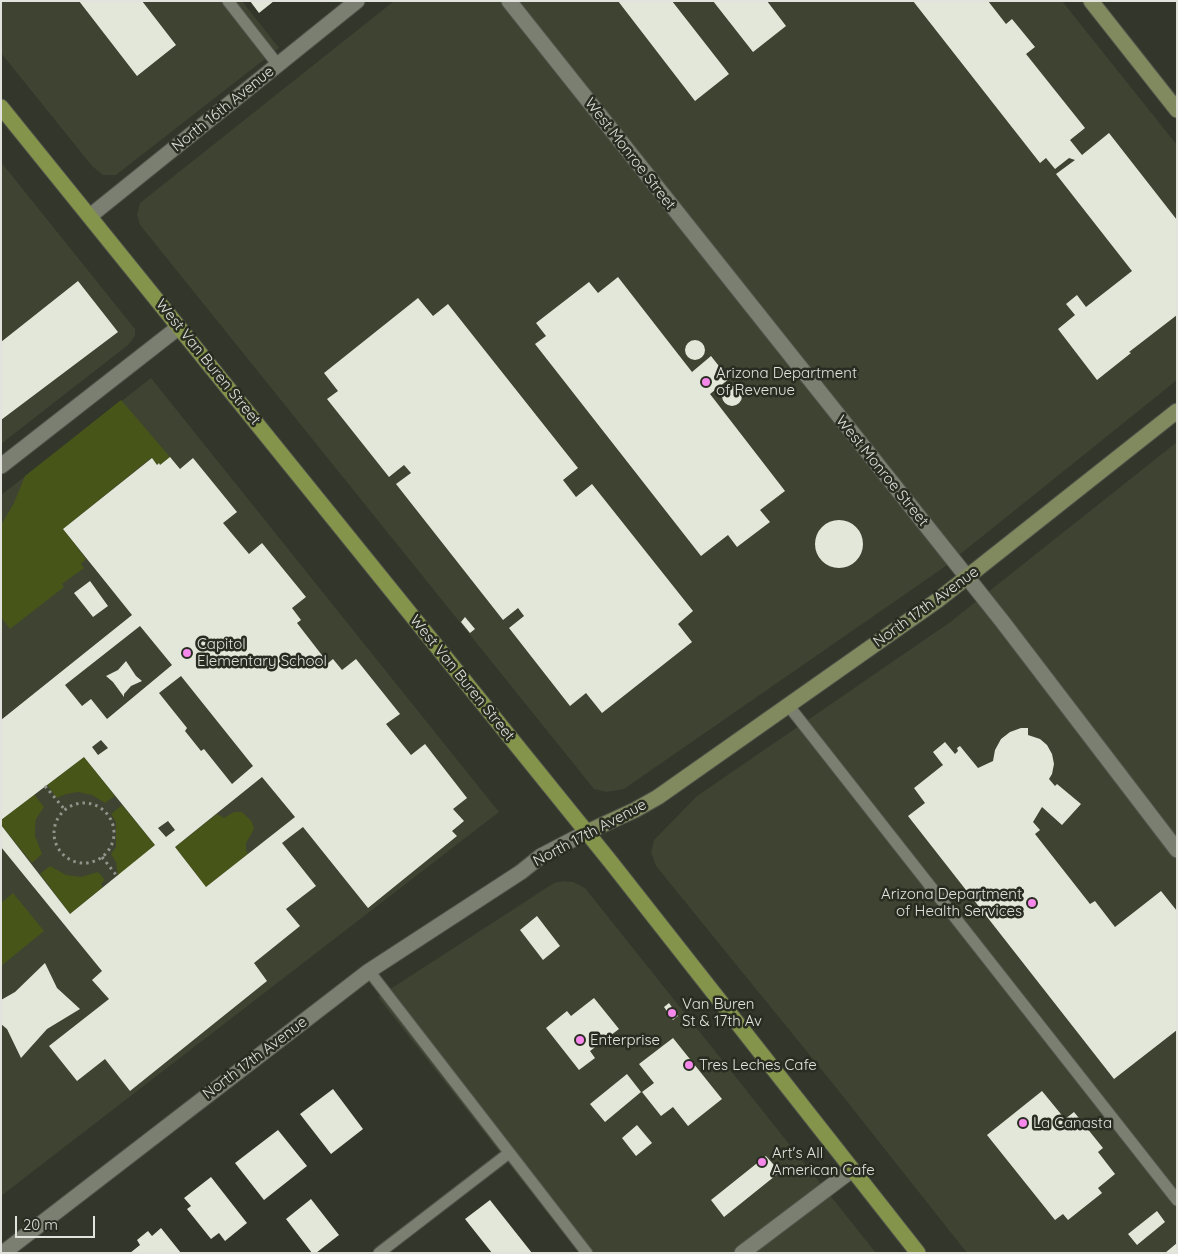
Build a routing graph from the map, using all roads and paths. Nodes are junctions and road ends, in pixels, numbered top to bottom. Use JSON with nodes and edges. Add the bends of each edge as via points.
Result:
{"nodes":[{"id":1,"x":228,"y":1,"type":"edge"},
{"id":2,"x":357,"y":1,"type":"edge"},
{"id":3,"x":509,"y":1,"type":"edge"},
{"id":4,"x":1091,"y":1,"type":"edge"},
{"id":5,"x":278,"y":65,"type":"junction"},
{"id":6,"x":1,"y":107,"type":"edge"},
{"id":7,"x":1177,"y":110,"type":"edge"},
{"id":8,"x":90,"y":216,"type":"junction"},
{"id":9,"x":179,"y":327,"type":"junction"},
{"id":10,"x":1177,"y":411,"type":"edge"},
{"id":11,"x":1,"y":466,"type":"edge"},
{"id":12,"x":967,"y":577,"type":"junction"},
{"id":13,"x":788,"y":704,"type":"junction"},
{"id":14,"x":46,"y":786,"type":"dead end"},
{"id":15,"x":65,"y":810,"type":"junction"},
{"id":16,"x":587,"y":832,"type":"junction"},
{"id":17,"x":1177,"y":850,"type":"edge"},
{"id":18,"x":102,"y":857,"type":"junction"},
{"id":19,"x":117,"y":876,"type":"dead end"},
{"id":20,"x":369,"y":971,"type":"junction"},
{"id":21,"x":509,"y":1153,"type":"junction"},
{"id":22,"x":852,"y":1170,"type":"junction"},
{"id":23,"x":1177,"y":1200,"type":"edge"},
{"id":24,"x":3,"y":1253,"type":"edge"},
{"id":25,"x":379,"y":1253,"type":"edge"},
{"id":26,"x":588,"y":1253,"type":"edge"},
{"id":27,"x":742,"y":1253,"type":"edge"},
{"id":28,"x":918,"y":1253,"type":"edge"}],
"edges":[{"from":1,"to":5,"type":"lane"},
{"from":2,"to":5,"type":"street","name":"North 16th Avenue"},
{"from":3,"to":12,"type":"street","name":"West Monroe Street"},
{"from":4,"to":7,"type":"main road"},
{"from":5,"to":8,"type":"street","name":"North 16th Avenue"},
{"from":6,"to":8,"type":"main road","name":"West Van Buren Street"},
{"from":8,"to":9,"type":"main road","name":"West Van Buren Street"},
{"from":9,"to":11,"type":"street"},
{"from":9,"to":16,"type":"main road","name":"West Van Buren Street"},
{"from":10,"to":12,"type":"main road","name":"North 17th Avenue"},
{"from":12,"to":13,"type":"main road","name":"North 17th Avenue"},
{"from":12,"to":17,"type":"street","name":"West Monroe Street"},
{"from":13,"to":16,"type":"main road","name":"North 17th Avenue","via":[[658,797]]},
{"from":13,"to":23,"type":"lane"},
{"from":14,"to":15,"type":"path"},
{"from":15,"to":18,"type":"path","via":[[58,817],[54,836],[63,854],[80,862]]},
{"from":15,"to":18,"type":"path","via":[[73,805],[92,804],[108,816],[114,834]]},
{"from":16,"to":20,"type":"street","name":"North 17th Avenue","via":[[541,856]]},
{"from":16,"to":22,"type":"main road","name":"West Van Buren Street"},
{"from":18,"to":19,"type":"path"},
{"from":20,"to":21,"type":"lane"},
{"from":20,"to":24,"type":"street","name":"North 17th Avenue"},
{"from":21,"to":25,"type":"lane"},
{"from":21,"to":26,"type":"lane"},
{"from":22,"to":27,"type":"street"},
{"from":22,"to":28,"type":"main road","name":"West Van Buren Street"}]}
